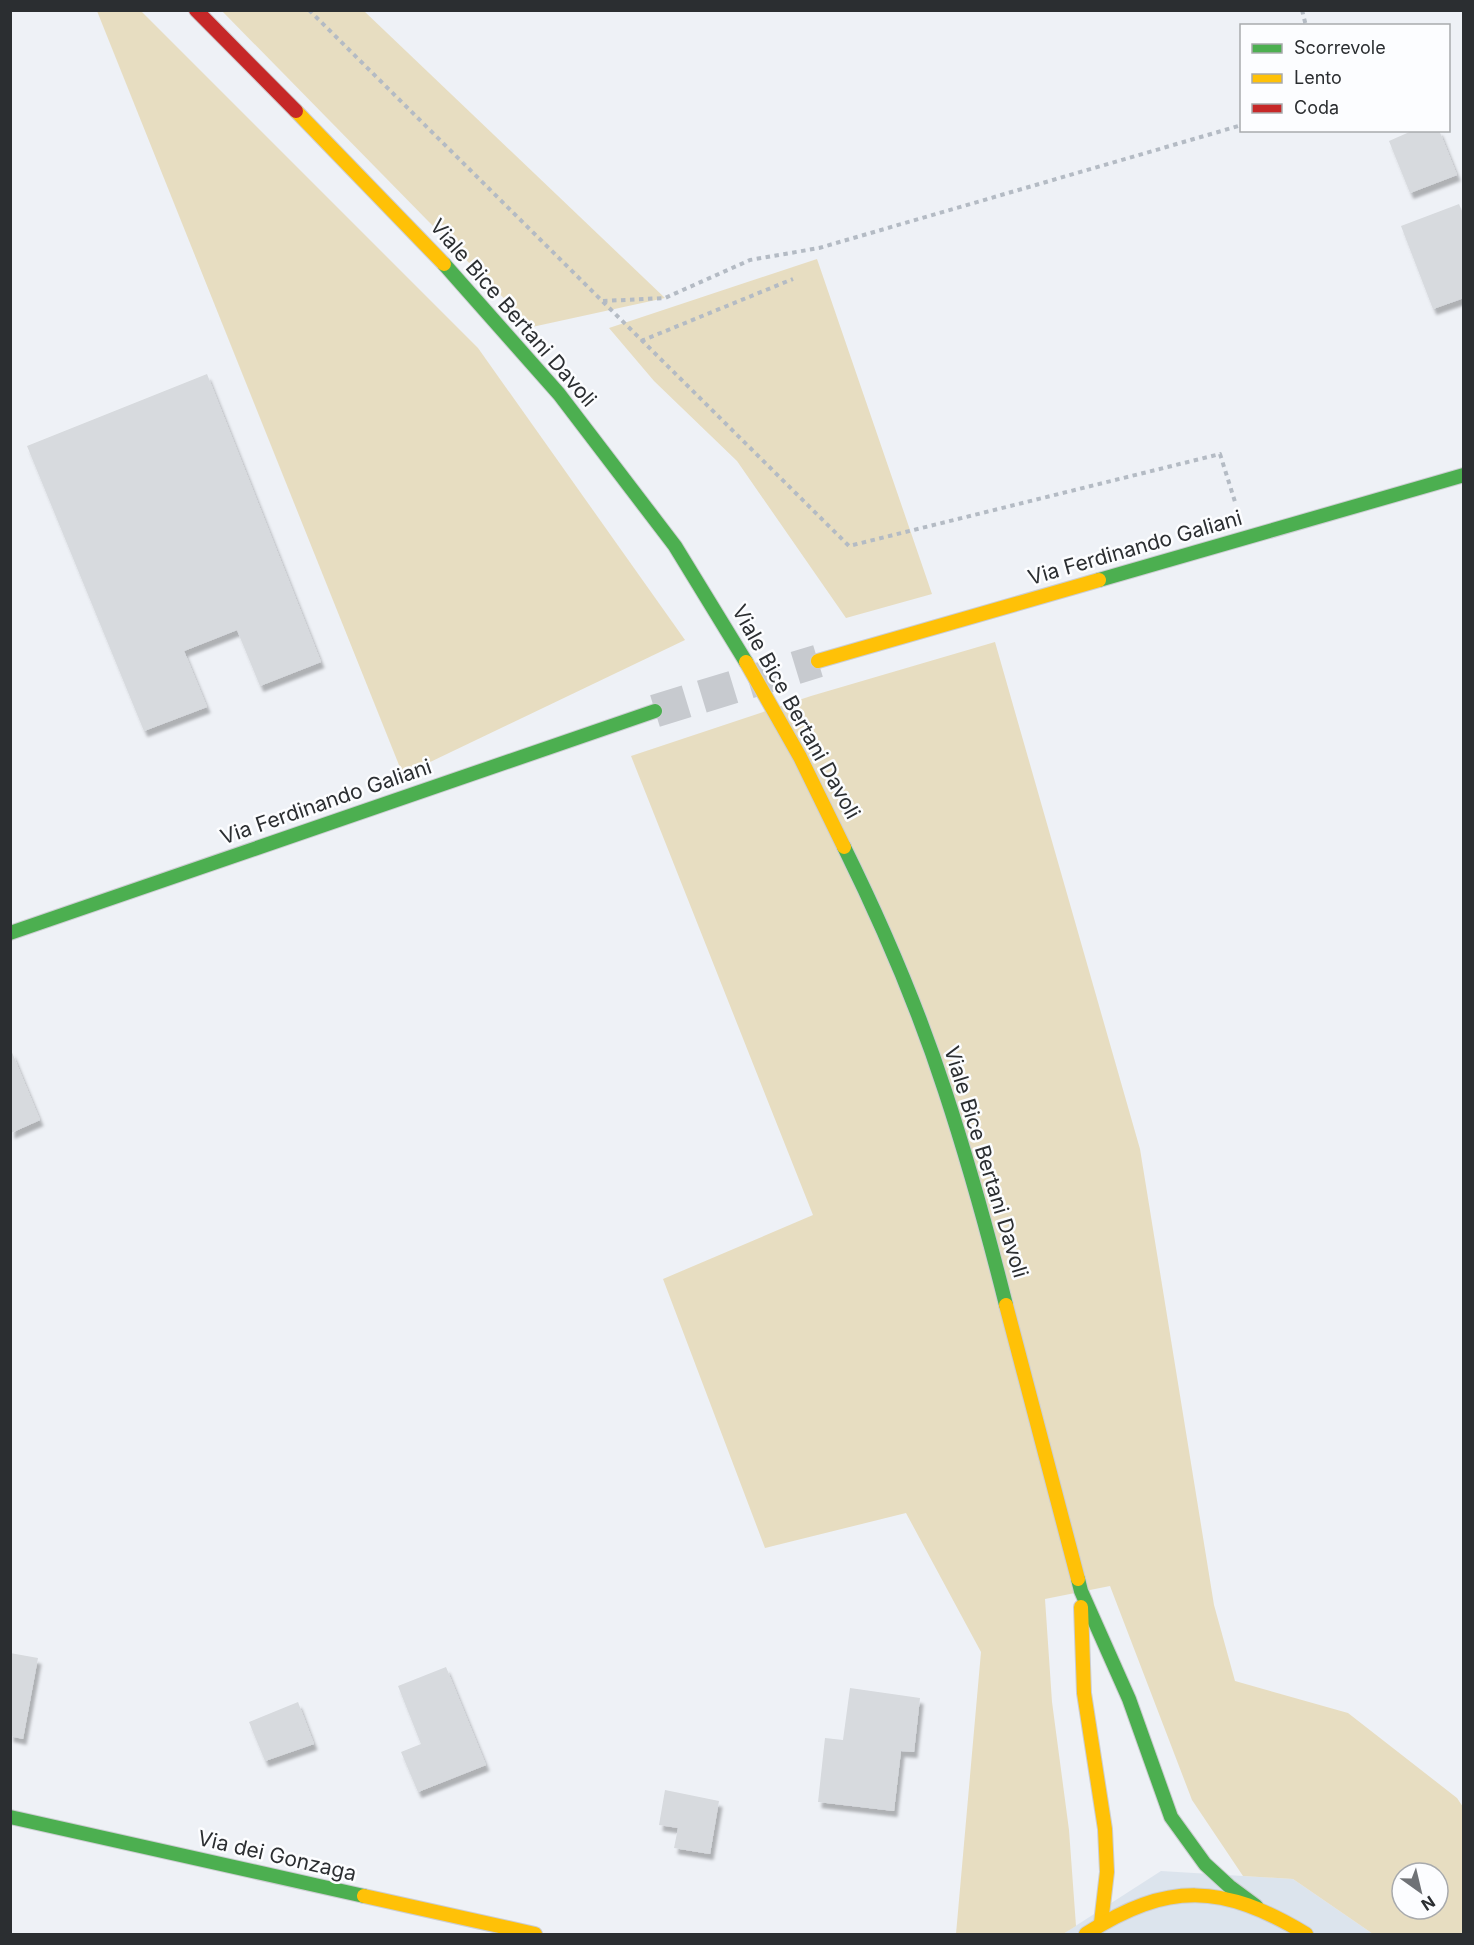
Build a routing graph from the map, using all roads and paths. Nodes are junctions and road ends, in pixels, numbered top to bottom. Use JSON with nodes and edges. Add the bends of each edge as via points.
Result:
{"nodes":[{"id":1,"x":196,"y":10,"type":"edge"},
{"id":2,"x":309,"y":10,"type":"edge"},
{"id":3,"x":1240,"y":126,"type":"edge"},
{"id":4,"x":793,"y":279,"type":"dead end"},
{"id":5,"x":602,"y":301,"type":"junction"},
{"id":6,"x":641,"y":341,"type":"junction"},
{"id":7,"x":1464,"y":475,"type":"edge"},
{"id":8,"x":1246,"y":537,"type":"junction"},
{"id":9,"x":818,"y":661,"type":"tunnel mouth"},
{"id":10,"x":655,"y":711,"type":"tunnel mouth"},
{"id":11,"x":10,"y":933,"type":"edge"},
{"id":12,"x":1081,"y":1590,"type":"junction"},
{"id":13,"x":10,"y":1817,"type":"edge"},
{"id":14,"x":1256,"y":1906,"type":"junction"},
{"id":15,"x":1101,"y":1923,"type":"junction"},
{"id":16,"x":535,"y":1935,"type":"edge"},
{"id":17,"x":1086,"y":1935,"type":"edge"},
{"id":18,"x":1306,"y":1935,"type":"edge"}],
"edges":[{"from":1,"to":12,"type":"main road","name":"Viale Bice Bertani Davoli","via":[[413,230],[559,394],[675,546],[756,676],[873,906],[945,1090],[989,1238]]},
{"from":2,"to":5,"type":"path"},
{"from":3,"to":5,"type":"path","via":[[819,248],[750,260],[665,298]]},
{"from":4,"to":6,"type":"path"},
{"from":5,"to":6,"type":"path"},
{"from":6,"to":8,"type":"path","via":[[849,546],[1220,454]]},
{"from":7,"to":8,"type":"main road","name":"Via Ferdinando Galiani"},
{"from":8,"to":9,"type":"main road","name":"Via Ferdinando Galiani"},
{"from":10,"to":11,"type":"main road","name":"Via Ferdinando Galiani"},
{"from":12,"to":14,"type":"main road","via":[[1129,1699],[1172,1817],[1205,1864]]},
{"from":12,"to":15,"type":"main road","via":[[1084,1692],[1105,1829],[1107,1872]]},
{"from":13,"to":16,"type":"main road","name":"Via dei Gonzaga"},
{"from":14,"to":15,"type":"main road","via":[[1230,1898],[1178,1896],[1126,1909]]},
{"from":14,"to":18,"type":"main road"},
{"from":15,"to":17,"type":"main road"}]}
